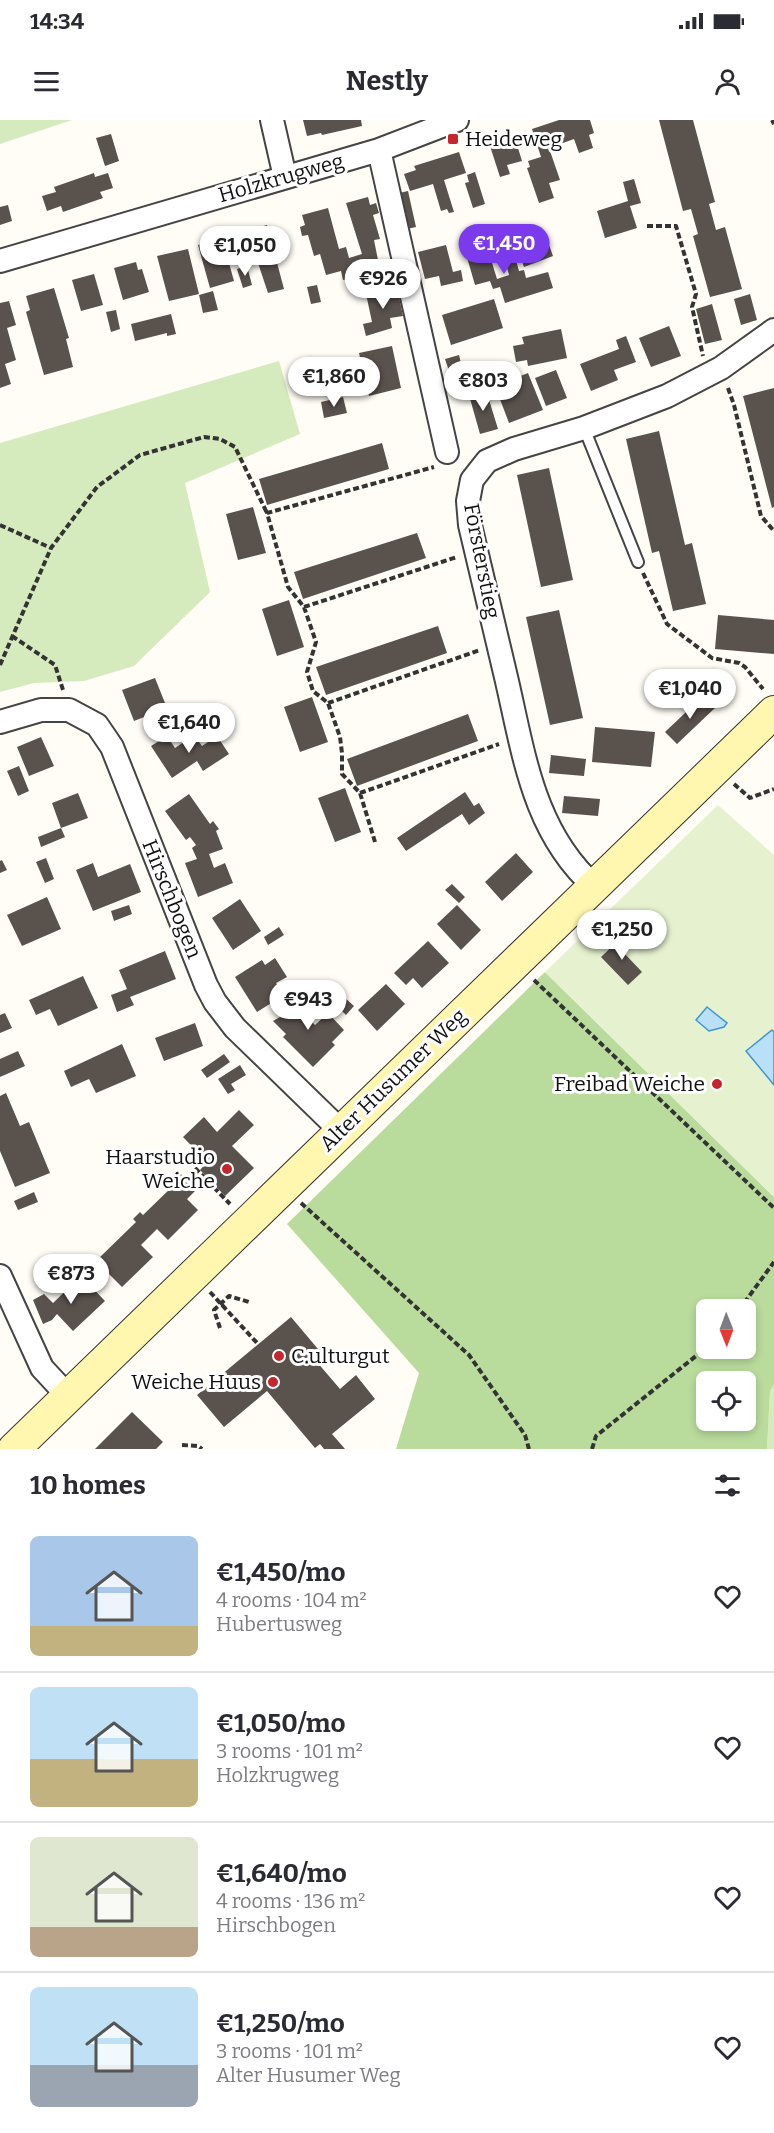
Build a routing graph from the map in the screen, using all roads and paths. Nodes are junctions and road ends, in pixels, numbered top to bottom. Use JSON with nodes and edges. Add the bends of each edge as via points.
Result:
{"nodes":[{"id":1,"x":272,"y":120,"type":"edge"},
{"id":2,"x":457,"y":120,"type":"edge"},
{"id":3,"x":379,"y":150,"type":"junction"},
{"id":4,"x":285,"y":177,"type":"junction"},
{"id":5,"x":647,"y":226,"type":"dead end"},
{"id":6,"x":0,"y":261,"type":"edge"},
{"id":7,"x":774,"y":330,"type":"edge"},
{"id":8,"x":716,"y":370,"type":"junction"},
{"id":9,"x":491,"y":395,"type":"dead end"},
{"id":10,"x":435,"y":398,"type":"junction"},
{"id":11,"x":584,"y":428,"type":"junction"},
{"id":12,"x":444,"y":459,"type":"joint"},
{"id":13,"x":267,"y":513,"type":"junction"},
{"id":14,"x":0,"y":525,"type":"edge"},
{"id":15,"x":774,"y":531,"type":"edge"},
{"id":16,"x":51,"y":548,"type":"junction"},
{"id":17,"x":477,"y":551,"type":"junction"},
{"id":18,"x":638,"y":562,"type":"joint"},
{"id":19,"x":304,"y":607,"type":"junction"},
{"id":20,"x":12,"y":636,"type":"junction"},
{"id":21,"x":498,"y":643,"type":"junction"},
{"id":22,"x":0,"y":665,"type":"edge"},
{"id":23,"x":55,"y":665,"type":"dead end"},
{"id":24,"x":328,"y":703,"type":"junction"},
{"id":25,"x":771,"y":704,"type":"edge"},
{"id":26,"x":0,"y":722,"type":"edge"},
{"id":27,"x":520,"y":737,"type":"junction"},
{"id":28,"x":731,"y":782,"type":"dead end"},
{"id":29,"x":774,"y":789,"type":"edge"},
{"id":30,"x":360,"y":793,"type":"junction"},
{"id":31,"x":375,"y":842,"type":"dead end"},
{"id":32,"x":595,"y":887,"type":"junction"},
{"id":33,"x":530,"y":975,"type":"dead end"},
{"id":34,"x":341,"y":1131,"type":"junction"},
{"id":35,"x":195,"y":1168,"type":"dead end"},
{"id":36,"x":297,"y":1199,"type":"dead end"},
{"id":37,"x":774,"y":1208,"type":"edge"},
{"id":38,"x":248,"y":1221,"type":"junction"},
{"id":39,"x":774,"y":1262,"type":"edge"},
{"id":40,"x":0,"y":1276,"type":"edge"},
{"id":41,"x":748,"y":1299,"type":"edge"},
{"id":42,"x":221,"y":1302,"type":"junction"},
{"id":43,"x":249,"y":1302,"type":"dead end"},
{"id":44,"x":220,"y":1328,"type":"dead end"},
{"id":45,"x":258,"y":1344,"type":"dead end"},
{"id":46,"x":696,"y":1356,"type":"edge"},
{"id":47,"x":68,"y":1396,"type":"junction"},
{"id":48,"x":182,"y":1445,"type":"dead end"},
{"id":49,"x":14,"y":1449,"type":"edge"},
{"id":50,"x":202,"y":1449,"type":"edge"},
{"id":51,"x":529,"y":1449,"type":"edge"},
{"id":52,"x":592,"y":1449,"type":"edge"}],
"edges":[{"from":1,"to":4,"type":"street"},
{"from":2,"to":3,"type":"street","name":"Holzkrugweg"},
{"from":3,"to":4,"type":"street","name":"Holzkrugweg"},
{"from":3,"to":10,"type":"street"},
{"from":4,"to":6,"type":"street","name":"Holzkrugweg"},
{"from":5,"to":8,"type":"path","via":[[676,226],[696,294],[692,307],[704,359]]},
{"from":7,"to":8,"type":"street","name":"Försterstieg"},
{"from":8,"to":11,"type":"street","name":"Försterstieg","via":[[667,396]]},
{"from":8,"to":15,"type":"path","via":[[734,405],[761,516]]},
{"from":9,"to":10,"type":"path","via":[[487,385]]},
{"from":10,"to":12,"type":"street"},
{"from":11,"to":17,"type":"street","name":"Försterstieg","via":[[486,461],[472,480],[468,501]]},
{"from":11,"to":18,"type":"lane"},
{"from":12,"to":13,"type":"path"},
{"from":13,"to":16,"type":"path","via":[[235,447],[220,438],[204,437],[140,455],[96,488]]},
{"from":13,"to":19,"type":"path","via":[[288,586]]},
{"from":14,"to":16,"type":"path"},
{"from":16,"to":20,"type":"path"},
{"from":17,"to":19,"type":"path"},
{"from":17,"to":21,"type":"street","name":"Försterstieg"},
{"from":18,"to":25,"type":"path","via":[[667,624],[712,658],[745,667]]},
{"from":19,"to":24,"type":"path","via":[[316,642],[308,672],[314,691]]},
{"from":20,"to":22,"type":"path"},
{"from":20,"to":23,"type":"path"},
{"from":21,"to":24,"type":"path"},
{"from":21,"to":27,"type":"street","name":"Försterstieg"},
{"from":24,"to":30,"type":"path","via":[[340,737],[342,774]]},
{"from":25,"to":32,"type":"street","name":"Alter Husumer Weg"},
{"from":26,"to":34,"type":"street","name":"Hirschbogen","via":[[41,710],[69,710],[97,725],[112,747],[215,1002],[236,1028]]},
{"from":27,"to":30,"type":"path"},
{"from":27,"to":32,"type":"street","name":"Försterstieg","via":[[541,811],[556,843]]},
{"from":28,"to":29,"type":"path","via":[[750,798]]},
{"from":30,"to":31,"type":"path"},
{"from":32,"to":34,"type":"street","name":"Alter Husumer Weg"},
{"from":33,"to":37,"type":"path"},
{"from":34,"to":38,"type":"street","name":"Alter Husumer Weg"},
{"from":35,"to":38,"type":"path"},
{"from":36,"to":51,"type":"path","via":[[469,1355],[525,1435]]},
{"from":38,"to":47,"type":"street","name":"Alter Husumer Weg"},
{"from":39,"to":41,"type":"path"},
{"from":40,"to":47,"type":"street","via":[[42,1368]]},
{"from":42,"to":43,"type":"path","via":[[230,1296]]},
{"from":42,"to":44,"type":"path","via":[[214,1310]]},
{"from":42,"to":45,"type":"path"},
{"from":46,"to":52,"type":"path","via":[[596,1436]]},
{"from":47,"to":49,"type":"street","name":"Alter Husumer Weg"},
{"from":48,"to":50,"type":"path"}]}
